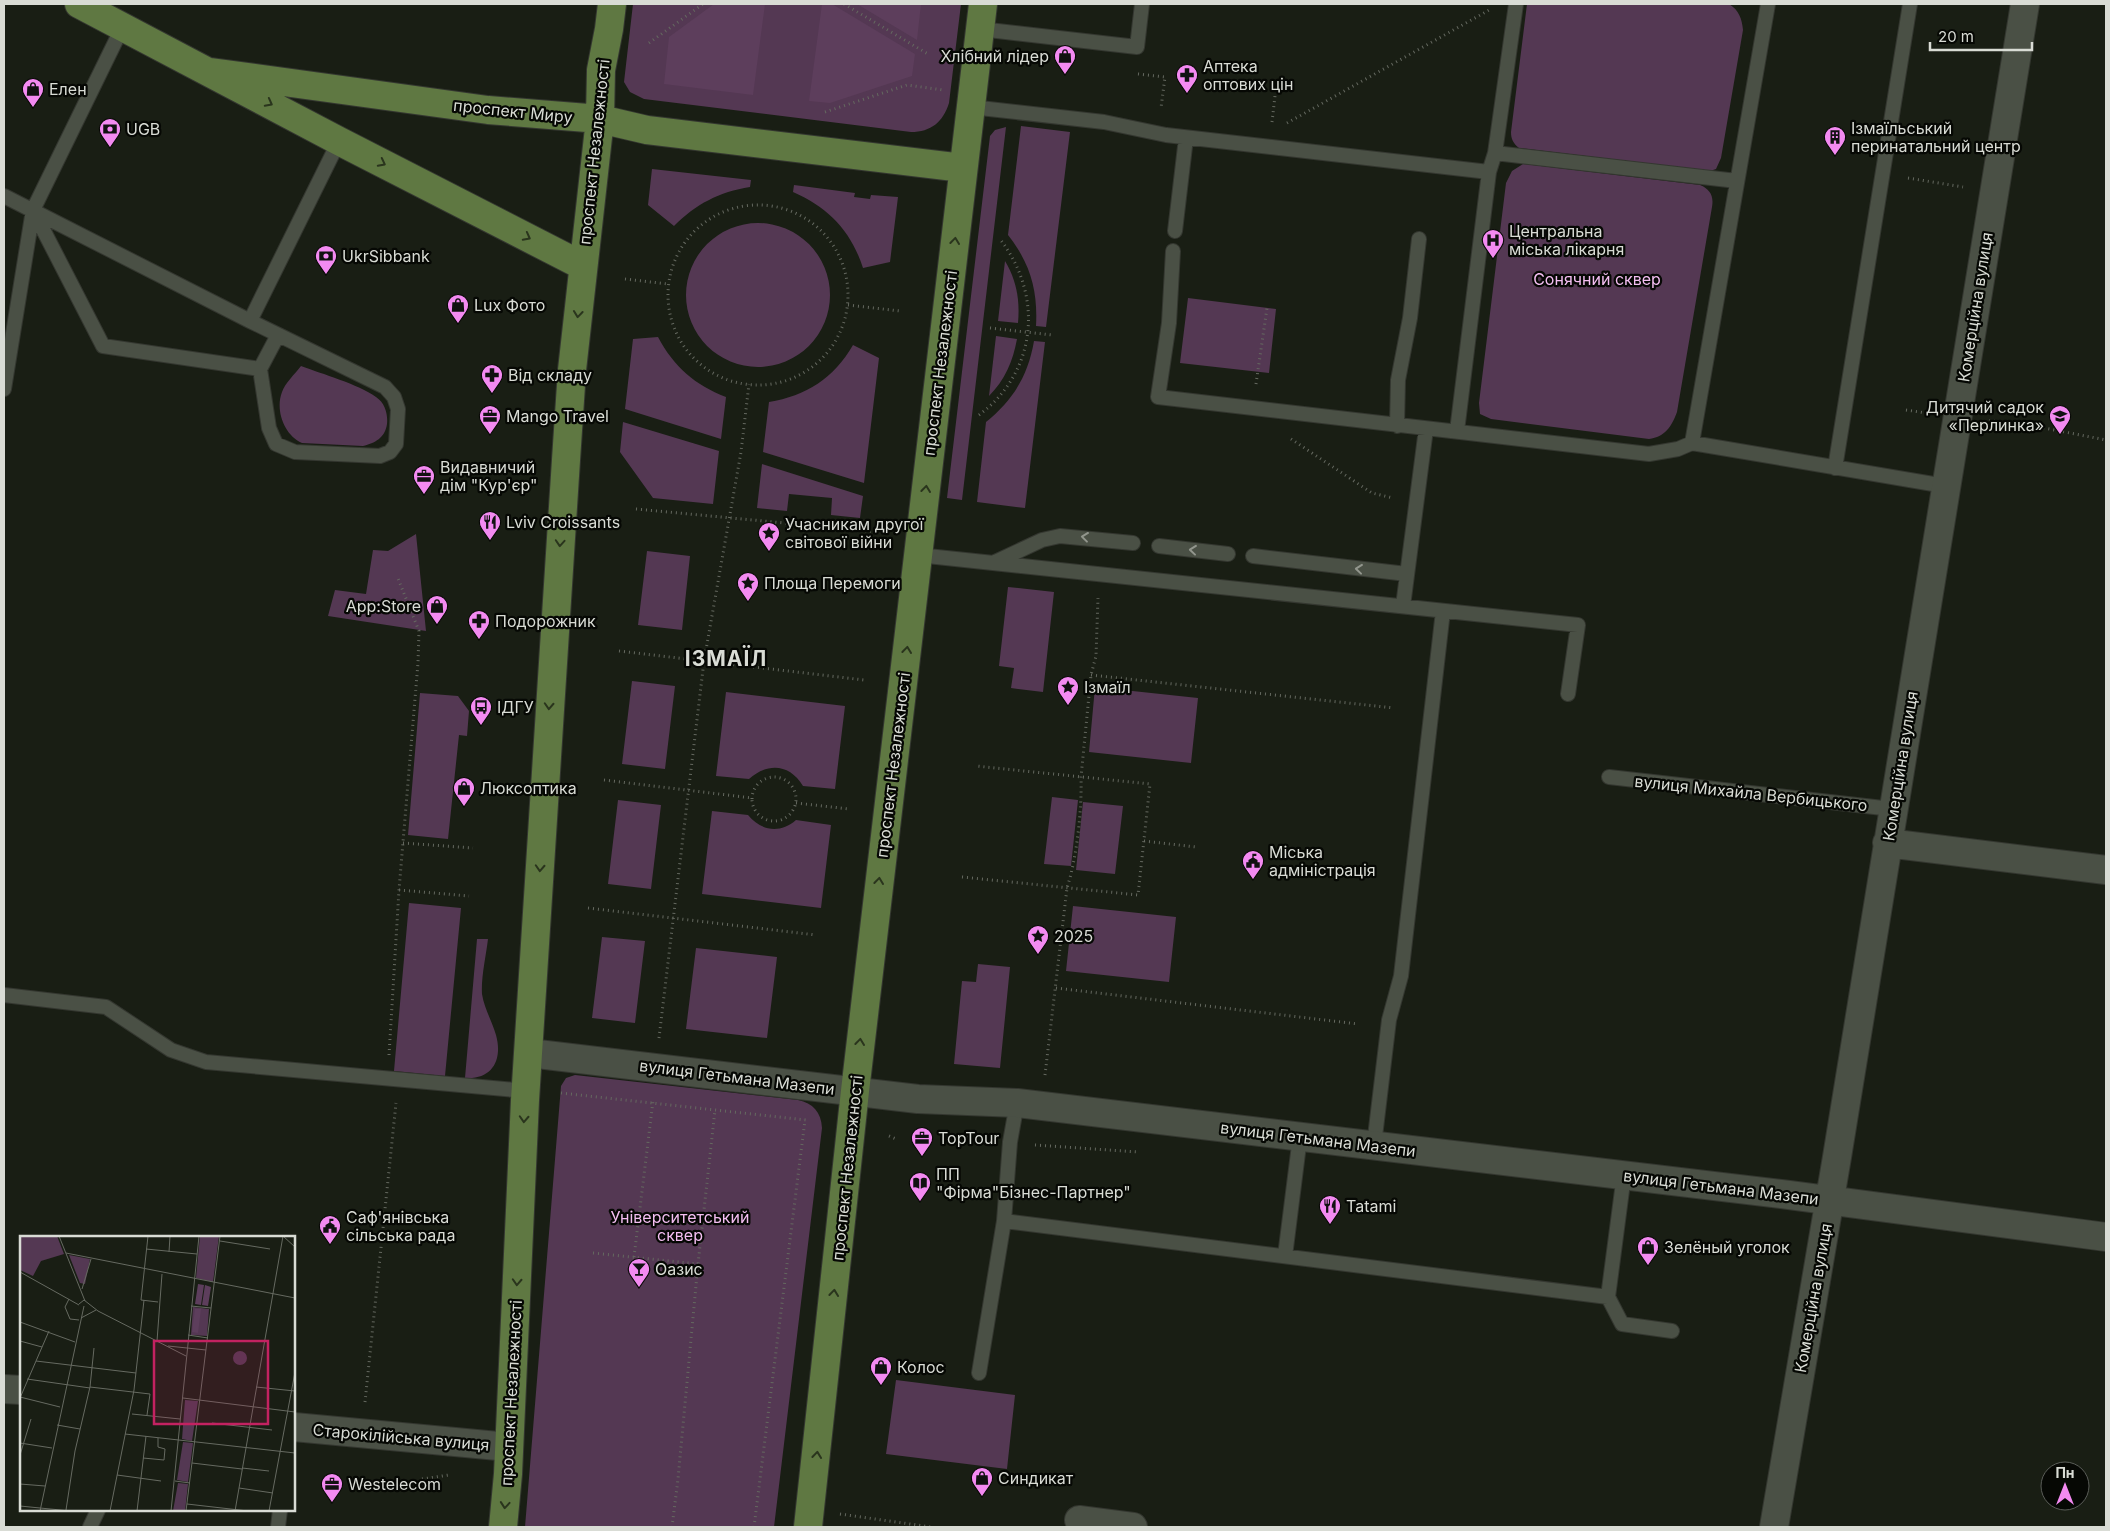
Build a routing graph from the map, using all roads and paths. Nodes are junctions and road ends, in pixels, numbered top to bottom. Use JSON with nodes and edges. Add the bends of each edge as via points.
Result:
{"nodes":[{"id":1,"x":79,"y":4,"type":"edge"},
{"id":2,"x":612,"y":4,"type":"edge"},
{"id":3,"x":703,"y":4,"type":"edge"},
{"id":4,"x":844,"y":4,"type":"edge"},
{"id":5,"x":1142,"y":4,"type":"edge"},
{"id":6,"x":1516,"y":4,"type":"edge"},
{"id":7,"x":1768,"y":4,"type":"edge"},
{"id":8,"x":1910,"y":4,"type":"edge"},
{"id":9,"x":2025,"y":4,"type":"edge"},
{"id":10,"x":1491,"y":9,"type":"dead end"},
{"id":11,"x":982,"y":16,"type":"edge"},
{"id":12,"x":123,"y":26,"type":"junction"},
{"id":13,"x":649,"y":44,"type":"dead end"},
{"id":14,"x":1137,"y":47,"type":"junction"},
{"id":15,"x":928,"y":54,"type":"dead end"},
{"id":16,"x":211,"y":72,"type":"junction"},
{"id":17,"x":1275,"y":96,"type":"dead end"},
{"id":18,"x":961,"y":99,"type":"junction"},
{"id":19,"x":825,"y":112,"type":"dead end"},
{"id":20,"x":600,"y":119,"type":"junction"},
{"id":21,"x":1283,"y":125,"type":"dead end"},
{"id":22,"x":1271,"y":129,"type":"dead end"},
{"id":23,"x":1159,"y":134,"type":"junction"},
{"id":24,"x":1186,"y":138,"type":"junction"},
{"id":25,"x":339,"y":141,"type":"junction"},
{"id":26,"x":1495,"y":152,"type":"junction"},
{"id":27,"x":963,"y":168,"type":"junction"},
{"id":28,"x":1489,"y":172,"type":"junction"},
{"id":29,"x":1882,"y":174,"type":"junction"},
{"id":30,"x":1737,"y":182,"type":"junction"},
{"id":31,"x":1969,"y":188,"type":"dead end"},
{"id":32,"x":4,"y":196,"type":"edge"},
{"id":33,"x":33,"y":210,"type":"junction"},
{"id":34,"x":1176,"y":232,"type":"dead end"},
{"id":35,"x":1000,"y":239,"type":"dead end"},
{"id":36,"x":1418,"y":239,"type":"dead end"},
{"id":37,"x":1173,"y":251,"type":"dead end"},
{"id":38,"x":583,"y":266,"type":"junction"},
{"id":39,"x":625,"y":279,"type":"dead end"},
{"id":40,"x":668,"y":284,"type":"junction"},
{"id":41,"x":848,"y":305,"type":"junction"},
{"id":42,"x":1267,"y":308,"type":"dead end"},
{"id":43,"x":900,"y":311,"type":"dead end"},
{"id":44,"x":250,"y":321,"type":"junction"},
{"id":45,"x":990,"y":328,"type":"dead end"},
{"id":46,"x":1026,"y":332,"type":"junction"},
{"id":47,"x":278,"y":335,"type":"junction"},
{"id":48,"x":1052,"y":335,"type":"dead end"},
{"id":49,"x":260,"y":369,"type":"junction"},
{"id":50,"x":749,"y":384,"type":"junction"},
{"id":51,"x":4,"y":389,"type":"edge"},
{"id":52,"x":1253,"y":409,"type":"junction"},
{"id":53,"x":979,"y":416,"type":"dead end"},
{"id":54,"x":1980,"y":420,"type":"dead end"},
{"id":55,"x":1397,"y":426,"type":"junction"},
{"id":56,"x":1426,"y":428,"type":"junction"},
{"id":57,"x":1457,"y":431,"type":"junction"},
{"id":58,"x":2106,"y":440,"type":"edge"},
{"id":59,"x":1692,"y":443,"type":"junction"},
{"id":60,"x":1835,"y":468,"type":"junction"},
{"id":61,"x":1945,"y":486,"type":"junction"},
{"id":62,"x":1416,"y":504,"type":"junction"},
{"id":63,"x":636,"y":509,"type":"dead end"},
{"id":64,"x":729,"y":518,"type":"junction"},
{"id":65,"x":880,"y":532,"type":"dead end"},
{"id":66,"x":1133,"y":543,"type":"dead end"},
{"id":67,"x":1159,"y":546,"type":"dead end"},
{"id":68,"x":1228,"y":554,"type":"dead end"},
{"id":69,"x":918,"y":555,"type":"junction"},
{"id":70,"x":1253,"y":556,"type":"dead end"},
{"id":71,"x":994,"y":563,"type":"junction"},
{"id":72,"x":1407,"y":574,"type":"junction"},
{"id":73,"x":397,"y":576,"type":"dead end"},
{"id":74,"x":1097,"y":593,"type":"dead end"},
{"id":75,"x":1403,"y":606,"type":"junction"},
{"id":76,"x":1443,"y":611,"type":"junction"},
{"id":77,"x":619,"y":651,"type":"dead end"},
{"id":78,"x":704,"y":661,"type":"junction"},
{"id":79,"x":1091,"y":675,"type":"junction"},
{"id":80,"x":864,"y":680,"type":"dead end"},
{"id":81,"x":1568,"y":694,"type":"dead end"},
{"id":82,"x":1394,"y":708,"type":"dead end"},
{"id":83,"x":976,"y":766,"type":"dead end"},
{"id":84,"x":1080,"y":777,"type":"junction"},
{"id":85,"x":1609,"y":777,"type":"dead end"},
{"id":86,"x":604,"y":780,"type":"dead end"},
{"id":87,"x":688,"y":790,"type":"junction"},
{"id":88,"x":752,"y":798,"type":"junction"},
{"id":89,"x":796,"y":803,"type":"junction"},
{"id":90,"x":849,"y":808,"type":"dead end"},
{"id":91,"x":1892,"y":809,"type":"junction"},
{"id":92,"x":1144,"y":842,"type":"junction"},
{"id":93,"x":402,"y":843,"type":"junction"},
{"id":94,"x":1888,"y":843,"type":"junction"},
{"id":95,"x":1196,"y":847,"type":"dead end"},
{"id":96,"x":473,"y":848,"type":"dead end"},
{"id":97,"x":2106,"y":870,"type":"edge"},
{"id":98,"x":962,"y":877,"type":"dead end"},
{"id":99,"x":1067,"y":888,"type":"junction"},
{"id":100,"x":398,"y":890,"type":"junction"},
{"id":101,"x":469,"y":896,"type":"dead end"},
{"id":102,"x":588,"y":908,"type":"dead end"},
{"id":103,"x":673,"y":918,"type":"junction"},
{"id":104,"x":816,"y":935,"type":"dead end"},
{"id":105,"x":1056,"y":988,"type":"junction"},
{"id":106,"x":4,"y":995,"type":"edge"},
{"id":107,"x":1358,"y":1024,"type":"dead end"},
{"id":108,"x":659,"y":1041,"type":"dead end"},
{"id":109,"x":530,"y":1053,"type":"junction"},
{"id":110,"x":389,"y":1061,"type":"dead end"},
{"id":111,"x":1045,"y":1076,"type":"dead end"},
{"id":112,"x":526,"y":1091,"type":"junction"},
{"id":113,"x":855,"y":1091,"type":"junction"},
{"id":114,"x":561,"y":1092,"type":"dead end"},
{"id":115,"x":653,"y":1094,"type":"dead end"},
{"id":116,"x":396,"y":1097,"type":"dead end"},
{"id":117,"x":652,"y":1103,"type":"junction"},
{"id":118,"x":1017,"y":1103,"type":"junction"},
{"id":119,"x":715,"y":1110,"type":"junction"},
{"id":120,"x":805,"y":1120,"type":"junction"},
{"id":121,"x":813,"y":1121,"type":"dead end"},
{"id":122,"x":942,"y":1133,"type":"dead end"},
{"id":123,"x":889,"y":1136,"type":"dead end"},
{"id":124,"x":1300,"y":1137,"type":"junction"},
{"id":125,"x":896,"y":1139,"type":"dead end"},
{"id":126,"x":989,"y":1140,"type":"dead end"},
{"id":127,"x":1374,"y":1145,"type":"junction"},
{"id":128,"x":1624,"y":1175,"type":"junction"},
{"id":129,"x":1829,"y":1200,"type":"junction"},
{"id":130,"x":1004,"y":1221,"type":"junction"},
{"id":131,"x":2106,"y":1237,"type":"edge"},
{"id":132,"x":593,"y":1253,"type":"dead end"},
{"id":133,"x":1285,"y":1256,"type":"junction"},
{"id":134,"x":634,"y":1257,"type":"junction"},
{"id":135,"x":698,"y":1264,"type":"junction"},
{"id":136,"x":1608,"y":1297,"type":"junction"},
{"id":137,"x":1672,"y":1331,"type":"dead end"},
{"id":138,"x":979,"y":1373,"type":"dead end"},
{"id":139,"x":4,"y":1388,"type":"edge"},
{"id":140,"x":20,"y":1390,"type":"edge"},
{"id":141,"x":295,"y":1427,"type":"edge"},
{"id":142,"x":362,"y":1433,"type":"junction"},
{"id":143,"x":509,"y":1448,"type":"junction"},
{"id":144,"x":98,"y":1511,"type":"edge"},
{"id":145,"x":280,"y":1511,"type":"edge"},
{"id":146,"x":836,"y":1512,"type":"dead end"},
{"id":147,"x":1079,"y":1520,"type":"dead end"},
{"id":148,"x":90,"y":1527,"type":"edge"},
{"id":149,"x":278,"y":1527,"type":"edge"},
{"id":150,"x":503,"y":1527,"type":"edge"},
{"id":151,"x":672,"y":1527,"type":"edge"},
{"id":152,"x":754,"y":1527,"type":"edge"},
{"id":153,"x":808,"y":1527,"type":"edge"},
{"id":154,"x":931,"y":1527,"type":"edge"},
{"id":155,"x":1133,"y":1527,"type":"edge"},
{"id":156,"x":1774,"y":1527,"type":"edge"}],
"edges":[{"from":1,"to":12,"type":"main road","name":"проспект Миру"},
{"from":2,"to":20,"type":"main road","name":"проспект Незалежності","via":[[601,70]]},
{"from":3,"to":13,"type":"path"},
{"from":4,"to":15,"type":"path"},
{"from":5,"to":14,"type":"lane"},
{"from":6,"to":26,"type":"lane"},
{"from":7,"to":30,"type":"lane"},
{"from":8,"to":29,"type":"lane"},
{"from":9,"to":61,"type":"street","name":"Комерційна вулиця"},
{"from":10,"to":21,"type":"path"},
{"from":11,"to":14,"type":"lane"},
{"from":11,"to":18,"type":"main road","name":"проспект Незалежності"},
{"from":12,"to":16,"type":"main road","name":"проспект Миру"},
{"from":12,"to":33,"type":"lane"},
{"from":14,"to":23,"type":"path","via":[[1134,73],[1165,77]]},
{"from":16,"to":20,"type":"main road","name":"проспект Миру","via":[[488,110]]},
{"from":16,"to":25,"type":"main road","name":"проспект Миру","one_way":true},
{"from":17,"to":22,"type":"path"},
{"from":18,"to":19,"type":"path","via":[[907,85]]},
{"from":18,"to":23,"type":"lane"},
{"from":18,"to":27,"type":"main road","name":"проспект Незалежності"},
{"from":20,"to":27,"type":"main road","name":"проспект Миру","via":[[647,130]]},
{"from":20,"to":38,"type":"main road","name":"проспект Незалежності"},
{"from":23,"to":24,"type":"lane"},
{"from":24,"to":28,"type":"lane"},
{"from":24,"to":34,"type":"lane"},
{"from":25,"to":38,"type":"main road","name":"проспект Миру","one_way":true},
{"from":25,"to":44,"type":"lane"},
{"from":26,"to":28,"type":"lane"},
{"from":26,"to":30,"type":"lane"},
{"from":69,"to":27,"type":"main road","name":"проспект Незалежності","one_way":true},
{"from":28,"to":57,"type":"lane"},
{"from":29,"to":31,"type":"path"},
{"from":29,"to":60,"type":"lane"},
{"from":30,"to":59,"type":"lane"},
{"from":32,"to":33,"type":"lane"},
{"from":33,"to":44,"type":"lane"},
{"from":33,"to":49,"type":"lane","via":[[103,346]]},
{"from":33,"to":51,"type":"lane"},
{"from":35,"to":46,"type":"path","via":[[1011,252],[1024,280],[1028,309]]},
{"from":36,"to":55,"type":"lane","via":[[1410,318],[1398,380]]},
{"from":37,"to":52,"type":"lane","via":[[1169,323],[1158,397]]},
{"from":38,"to":109,"type":"main road","name":"проспект Незалежності","one_way":true,"via":[[572,370]]},
{"from":39,"to":40,"type":"path"},
{"from":40,"to":41,"type":"path","via":[[683,244],[702,224],[728,210],[770,205],[797,213],[830,239],[847,278]]},
{"from":40,"to":50,"type":"path","via":[[671,317],[686,348],[701,364],[720,376]]},
{"from":41,"to":43,"type":"path"},
{"from":41,"to":50,"type":"path","via":[[846,319],[834,344],[815,365],[791,379],[763,385]]},
{"from":42,"to":52,"type":"path"},
{"from":44,"to":47,"type":"lane"},
{"from":45,"to":46,"type":"path"},
{"from":46,"to":48,"type":"path"},
{"from":46,"to":53,"type":"path","via":[[1023,355],[1012,382]]},
{"from":47,"to":49,"type":"lane"},
{"from":47,"to":49,"type":"lane","via":[[385,386],[398,409],[396,444],[390,452],[380,456],[295,452],[276,444],[269,428]]},
{"from":50,"to":64,"type":"path"},
{"from":52,"to":55,"type":"lane"},
{"from":52,"to":62,"type":"path","via":[[1284,434],[1372,493]]},
{"from":54,"to":58,"type":"path","via":[[2013,422]]},
{"from":55,"to":56,"type":"lane"},
{"from":56,"to":57,"type":"lane"},
{"from":56,"to":62,"type":"lane"},
{"from":57,"to":59,"type":"lane","via":[[1649,454]]},
{"from":59,"to":60,"type":"lane"},
{"from":60,"to":61,"type":"lane"},
{"from":61,"to":91,"type":"street","name":"Комерційна вулиця"},
{"from":62,"to":72,"type":"lane"},
{"from":63,"to":64,"type":"path"},
{"from":64,"to":65,"type":"path"},
{"from":64,"to":78,"type":"path"},
{"from":66,"to":71,"type":"lane","one_way":true,"via":[[1060,536],[1042,540]]},
{"from":68,"to":67,"type":"lane","one_way":true},
{"from":69,"to":71,"type":"lane"},
{"from":113,"to":69,"type":"main road","name":"проспект Незалежності","one_way":true},
{"from":72,"to":70,"type":"lane","one_way":true},
{"from":71,"to":75,"type":"lane"},
{"from":72,"to":75,"type":"lane"},
{"from":73,"to":93,"type":"path","via":[[419,631]]},
{"from":74,"to":79,"type":"path","via":[[1096,656]]},
{"from":75,"to":76,"type":"lane"},
{"from":76,"to":81,"type":"lane","via":[[1578,625]]},
{"from":76,"to":127,"type":"lane","via":[[1400,976],[1389,1020]]},
{"from":77,"to":78,"type":"path"},
{"from":78,"to":80,"type":"path"},
{"from":78,"to":87,"type":"path"},
{"from":79,"to":82,"type":"path"},
{"from":79,"to":84,"type":"path"},
{"from":83,"to":84,"type":"path"},
{"from":84,"to":92,"type":"path","via":[[1150,784]]},
{"from":84,"to":99,"type":"path","via":[[1072,872]]},
{"from":85,"to":91,"type":"lane","name":"вулиця Михайла Вербицького"},
{"from":86,"to":87,"type":"path"},
{"from":87,"to":88,"type":"path"},
{"from":87,"to":103,"type":"path"},
{"from":88,"to":89,"type":"path","via":[[757,813],[772,821],[787,816]]},
{"from":88,"to":89,"type":"path","via":[[758,783],[773,776],[781,777],[793,787]]},
{"from":89,"to":90,"type":"path"},
{"from":91,"to":94,"type":"street","name":"Комерційна вулиця"},
{"from":92,"to":95,"type":"path"},
{"from":92,"to":99,"type":"path","via":[[1138,895]]},
{"from":93,"to":96,"type":"path"},
{"from":93,"to":100,"type":"path"},
{"from":94,"to":97,"type":"street"},
{"from":94,"to":129,"type":"street","name":"Комерційна вулиця"},
{"from":98,"to":99,"type":"path"},
{"from":99,"to":105,"type":"path"},
{"from":100,"to":101,"type":"path"},
{"from":100,"to":110,"type":"path"},
{"from":102,"to":103,"type":"path"},
{"from":103,"to":104,"type":"path"},
{"from":103,"to":108,"type":"path"},
{"from":105,"to":107,"type":"path"},
{"from":105,"to":111,"type":"path"},
{"from":106,"to":112,"type":"lane","via":[[106,1007],[171,1050],[206,1062]]},
{"from":109,"to":112,"type":"main road","name":"проспект Незалежності"},
{"from":109,"to":113,"type":"street","name":"вулиця Гетьмана Мазепи"},
{"from":112,"to":143,"type":"main road","name":"проспект Незалежності","one_way":true},
{"from":113,"to":118,"type":"street","name":"вулиця Гетьмана Мазепи","via":[[918,1099]]},
{"from":153,"to":113,"type":"main road","name":"проспект Незалежності","one_way":true},
{"from":114,"to":117,"type":"path"},
{"from":115,"to":117,"type":"path"},
{"from":116,"to":142,"type":"path"},
{"from":117,"to":119,"type":"path"},
{"from":117,"to":134,"type":"path"},
{"from":118,"to":124,"type":"street","name":"вулиця Гетьмана Мазепи"},
{"from":118,"to":130,"type":"lane","via":[[1010,1142]]},
{"from":119,"to":120,"type":"path"},
{"from":119,"to":135,"type":"path"},
{"from":120,"to":121,"type":"path"},
{"from":120,"to":152,"type":"path"},
{"from":122,"to":126,"type":"path"},
{"from":123,"to":125,"type":"path"},
{"from":124,"to":127,"type":"street","name":"вулиця Гетьмана Мазепи"},
{"from":124,"to":133,"type":"lane"},
{"from":127,"to":128,"type":"street","name":"вулиця Гетьмана Мазепи"},
{"from":128,"to":129,"type":"street","name":"вулиця Гетьмана Мазепи"},
{"from":128,"to":136,"type":"lane"},
{"from":129,"to":131,"type":"street","name":"вулиця Гетьмана Мазепи"},
{"from":129,"to":156,"type":"street","name":"Комерційна вулиця"},
{"from":130,"to":133,"type":"lane"},
{"from":130,"to":138,"type":"lane"},
{"from":132,"to":134,"type":"path"},
{"from":133,"to":136,"type":"lane"},
{"from":134,"to":135,"type":"path"},
{"from":135,"to":151,"type":"path"},
{"from":136,"to":137,"type":"lane","via":[[1622,1324]]},
{"from":139,"to":140,"type":"street"},
{"from":141,"to":142,"type":"street","name":"Старокілійська вулиця"},
{"from":142,"to":143,"type":"street","name":"Старокілійська вулиця"},
{"from":143,"to":150,"type":"main road","name":"проспект Незалежності","one_way":true},
{"from":144,"to":148,"type":"lane"},
{"from":145,"to":149,"type":"lane"},
{"from":146,"to":154,"type":"path","via":[[843,1516]]},
{"from":147,"to":155,"type":"street"}]}
